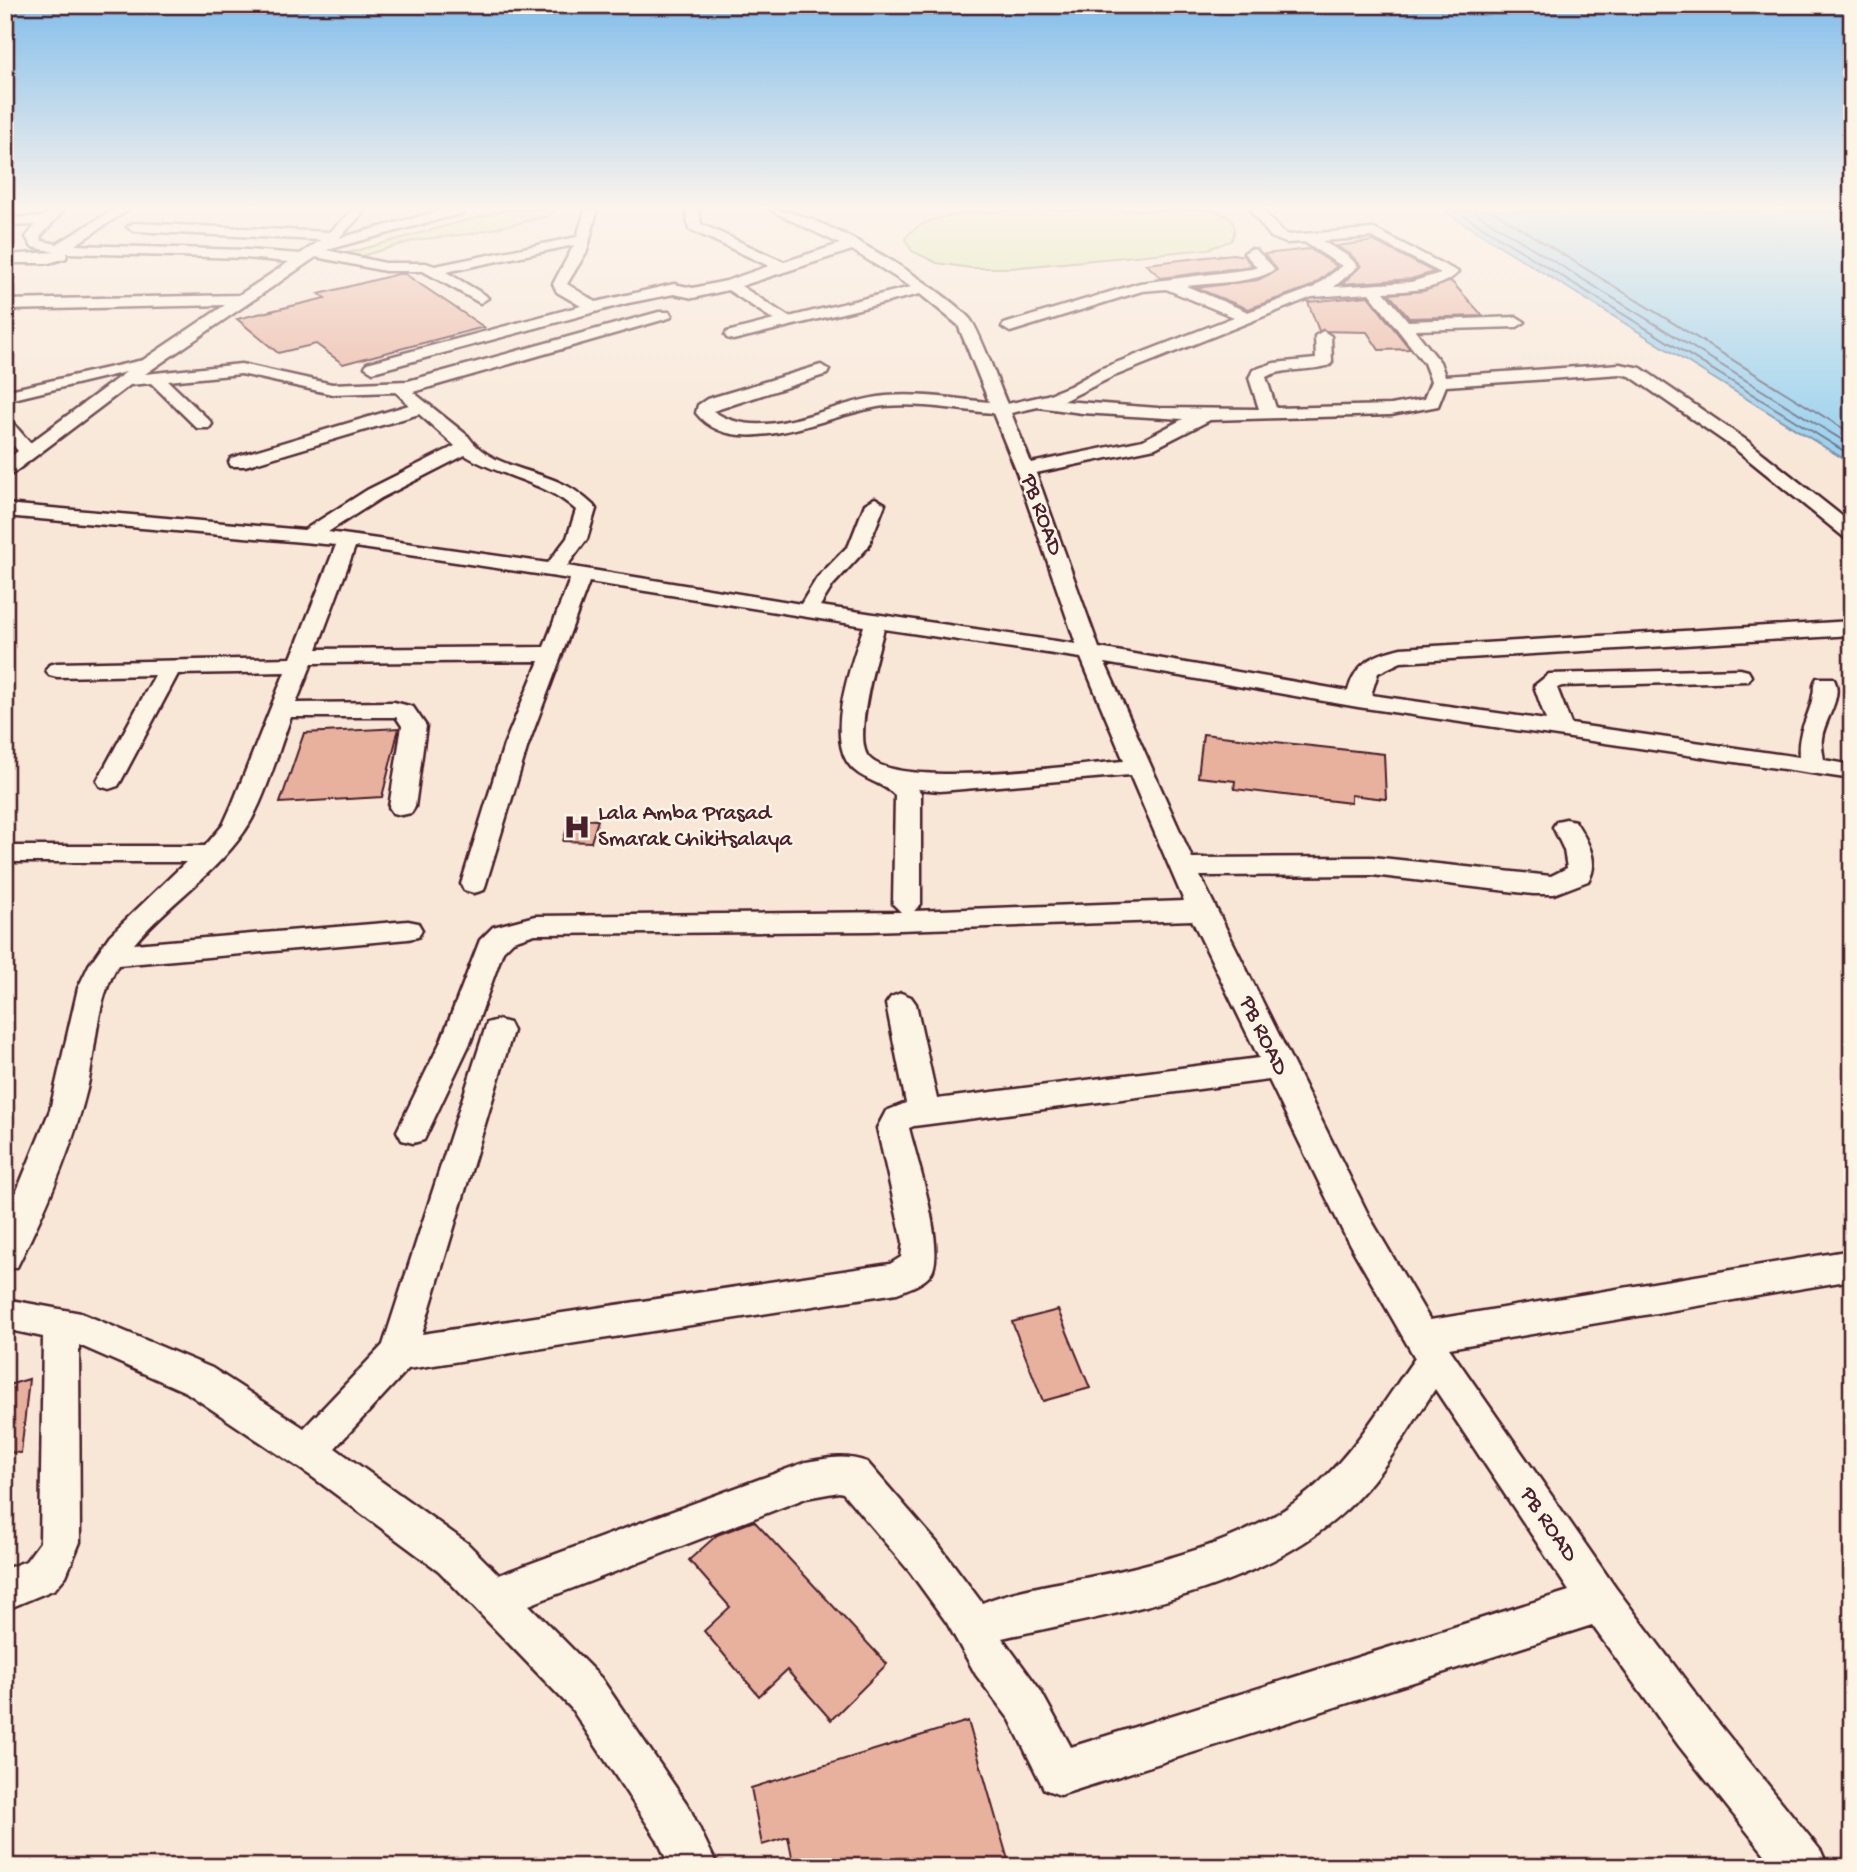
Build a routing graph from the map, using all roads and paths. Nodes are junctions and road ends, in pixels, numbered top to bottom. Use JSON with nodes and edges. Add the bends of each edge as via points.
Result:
{"nodes":[{"id":1,"x":244,"y":297,"type":"edge"},
{"id":2,"x":577,"y":297,"type":"edge"},
{"id":3,"x":639,"y":297,"type":"edge"},
{"id":4,"x":749,"y":297,"type":"edge"},
{"id":5,"x":888,"y":297,"type":"edge"},
{"id":6,"x":933,"y":297,"type":"edge"},
{"id":7,"x":1106,"y":297,"type":"edge"},
{"id":8,"x":1200,"y":297,"type":"edge"},
{"id":9,"x":1301,"y":297,"type":"edge"},
{"id":10,"x":1381,"y":297,"type":"edge"},
{"id":11,"x":240,"y":300,"type":"junction"},
{"id":12,"x":5,"y":305,"type":"edge"},
{"id":13,"x":595,"y":308,"type":"junction"},
{"id":14,"x":664,"y":315,"type":"dead end"},
{"id":15,"x":1247,"y":317,"type":"junction"},
{"id":16,"x":787,"y":322,"type":"junction"},
{"id":17,"x":1517,"y":322,"type":"dead end"},
{"id":18,"x":1404,"y":326,"type":"junction"},
{"id":19,"x":1010,"y":327,"type":"dead end"},
{"id":20,"x":733,"y":335,"type":"dead end"},
{"id":21,"x":1323,"y":336,"type":"dead end"},
{"id":22,"x":373,"y":367,"type":"dead end"},
{"id":23,"x":153,"y":369,"type":"junction"},
{"id":24,"x":821,"y":370,"type":"dead end"},
{"id":25,"x":1439,"y":380,"type":"junction"},
{"id":26,"x":409,"y":386,"type":"junction"},
{"id":27,"x":5,"y":396,"type":"edge"},
{"id":28,"x":1038,"y":403,"type":"junction"},
{"id":29,"x":422,"y":407,"type":"junction"},
{"id":30,"x":1000,"y":409,"type":"junction"},
{"id":31,"x":1207,"y":414,"type":"junction"},
{"id":32,"x":1269,"y":414,"type":"junction"},
{"id":33,"x":203,"y":424,"type":"dead end"},
{"id":34,"x":5,"y":425,"type":"edge"},
{"id":35,"x":465,"y":448,"type":"junction"},
{"id":36,"x":29,"y":452,"type":"junction"},
{"id":37,"x":238,"y":462,"type":"dead end"},
{"id":38,"x":5,"y":470,"type":"edge"},
{"id":39,"x":1025,"y":470,"type":"junction"},
{"id":40,"x":875,"y":504,"type":"dead end"},
{"id":41,"x":5,"y":510,"type":"edge"},
{"id":42,"x":1852,"y":534,"type":"edge"},
{"id":43,"x":308,"y":537,"type":"junction"},
{"id":44,"x":348,"y":540,"type":"junction"},
{"id":45,"x":554,"y":570,"type":"junction"},
{"id":46,"x":582,"y":574,"type":"junction"},
{"id":47,"x":807,"y":611,"type":"junction"},
{"id":48,"x":876,"y":621,"type":"junction"},
{"id":49,"x":1852,"y":628,"type":"edge"},
{"id":50,"x":1090,"y":653,"type":"junction"},
{"id":51,"x":553,"y":654,"type":"junction"},
{"id":52,"x":300,"y":661,"type":"junction"},
{"id":53,"x":170,"y":668,"type":"junction"},
{"id":54,"x":57,"y":670,"type":"dead end"},
{"id":55,"x":1740,"y":676,"type":"dead end"},
{"id":56,"x":1825,"y":683,"type":"dead end"},
{"id":57,"x":1358,"y":699,"type":"junction"},
{"id":58,"x":280,"y":710,"type":"junction"},
{"id":59,"x":1561,"y":729,"type":"junction"},
{"id":60,"x":1812,"y":766,"type":"junction"},
{"id":61,"x":1139,"y":767,"type":"junction"},
{"id":62,"x":1852,"y":772,"type":"edge"},
{"id":63,"x":891,"y":778,"type":"junction"},
{"id":64,"x":108,"y":781,"type":"dead end"},
{"id":65,"x":402,"y":807,"type":"dead end"},
{"id":66,"x":1566,"y":827,"type":"dead end"},
{"id":67,"x":212,"y":854,"type":"junction"},
{"id":68,"x":5,"y":855,"type":"edge"},
{"id":69,"x":1182,"y":867,"type":"junction"},
{"id":70,"x":474,"y":884,"type":"dead end"},
{"id":71,"x":907,"y":904,"type":"dead end"},
{"id":72,"x":1201,"y":910,"type":"junction"},
{"id":73,"x":408,"y":930,"type":"dead end"},
{"id":74,"x":109,"y":956,"type":"junction"},
{"id":75,"x":901,"y":1004,"type":"dead end"},
{"id":76,"x":498,"y":1031,"type":"dead end"},
{"id":77,"x":1278,"y":1067,"type":"junction"},
{"id":78,"x":924,"y":1113,"type":"junction"},
{"id":79,"x":413,"y":1131,"type":"dead end"},
{"id":80,"x":5,"y":1256,"type":"edge"},
{"id":81,"x":1852,"y":1265,"type":"edge"},
{"id":82,"x":5,"y":1314,"type":"edge"},
{"id":83,"x":61,"y":1325,"type":"junction"},
{"id":84,"x":1428,"y":1348,"type":"junction"},
{"id":85,"x":398,"y":1354,"type":"junction"},
{"id":86,"x":307,"y":1451,"type":"junction"},
{"id":87,"x":5,"y":1590,"type":"edge"},
{"id":88,"x":493,"y":1598,"type":"junction"},
{"id":89,"x":1600,"y":1602,"type":"junction"},
{"id":90,"x":991,"y":1620,"type":"dead end"},
{"id":91,"x":695,"y":1867,"type":"edge"},
{"id":92,"x":1805,"y":1867,"type":"edge"}],
"edges":[{"from":1,"to":11,"type":"street"},
{"from":2,"to":13,"type":"street"},
{"from":3,"to":13,"type":"street"},
{"from":4,"to":16,"type":"street"},
{"from":5,"to":16,"type":"street"},
{"from":6,"to":30,"type":"street","name":"PB ROAD","via":[[965,323]]},
{"from":7,"to":19,"type":"street"},
{"from":8,"to":15,"type":"street"},
{"from":9,"to":15,"type":"street"},
{"from":10,"to":18,"type":"street"},
{"from":11,"to":12,"type":"street"},
{"from":11,"to":23,"type":"street"},
{"from":13,"to":22,"type":"street"},
{"from":14,"to":26,"type":"street"},
{"from":15,"to":28,"type":"street"},
{"from":16,"to":20,"type":"street"},
{"from":17,"to":18,"type":"street"},
{"from":18,"to":25,"type":"street","via":[[1432,362]]},
{"from":21,"to":32,"type":"street","via":[[1324,362],[1259,374]]},
{"from":23,"to":26,"type":"street","via":[[241,369],[332,389]]},
{"from":23,"to":27,"type":"street"},
{"from":23,"to":33,"type":"street"},
{"from":23,"to":36,"type":"street","via":[[124,382]]},
{"from":24,"to":30,"type":"street","via":[[712,403],[705,413],[727,428],[752,432],[873,402]]},
{"from":25,"to":32,"type":"street","via":[[1432,402],[1416,407]]},
{"from":25,"to":42,"type":"street","via":[[1620,369],[1635,372],[1740,444]]},
{"from":26,"to":29,"type":"street","via":[[405,394]]},
{"from":28,"to":30,"type":"street"},
{"from":28,"to":31,"type":"street"},
{"from":29,"to":35,"type":"street","via":[[462,440]]},
{"from":29,"to":37,"type":"street"},
{"from":30,"to":39,"type":"street","name":"PB ROAD"},
{"from":31,"to":32,"type":"street"},
{"from":31,"to":39,"type":"street","via":[[1149,444]]},
{"from":34,"to":36,"type":"street"},
{"from":35,"to":43,"type":"street","via":[[374,494]]},
{"from":35,"to":45,"type":"street","via":[[548,482],[586,509],[577,539]]},
{"from":36,"to":38,"type":"street"},
{"from":39,"to":50,"type":"street","name":"PB ROAD"},
{"from":40,"to":47,"type":"street","via":[[858,547],[824,582]]},
{"from":41,"to":43,"type":"street"},
{"from":43,"to":44,"type":"street"},
{"from":44,"to":45,"type":"street"},
{"from":44,"to":52,"type":"street"},
{"from":45,"to":46,"type":"street"},
{"from":46,"to":47,"type":"street"},
{"from":46,"to":51,"type":"street"},
{"from":47,"to":48,"type":"street"},
{"from":48,"to":50,"type":"street"},
{"from":48,"to":63,"type":"street","via":[[857,679],[851,744],[862,763]]},
{"from":49,"to":57,"type":"street","via":[[1401,655],[1372,664],[1364,673]]},
{"from":50,"to":57,"type":"street"},
{"from":50,"to":61,"type":"street","name":"PB ROAD"},
{"from":51,"to":52,"type":"street"},
{"from":51,"to":70,"type":"street","via":[[516,745]]},
{"from":52,"to":53,"type":"street"},
{"from":52,"to":58,"type":"street"},
{"from":53,"to":54,"type":"street"},
{"from":53,"to":64,"type":"street"},
{"from":55,"to":59,"type":"street","via":[[1557,679],[1545,686]]},
{"from":56,"to":60,"type":"street","via":[[1810,737]]},
{"from":57,"to":59,"type":"street"},
{"from":58,"to":65,"type":"street","via":[[405,712],[414,726]]},
{"from":58,"to":67,"type":"street","via":[[245,805],[234,828]]},
{"from":59,"to":60,"type":"street"},
{"from":60,"to":62,"type":"street"},
{"from":61,"to":63,"type":"street","via":[[940,783]]},
{"from":61,"to":69,"type":"street","name":"PB ROAD"},
{"from":63,"to":71,"type":"street","via":[[908,793]]},
{"from":66,"to":69,"type":"street","via":[[1581,865],[1579,874],[1554,885],[1372,866]]},
{"from":67,"to":68,"type":"street"},
{"from":67,"to":74,"type":"street"},
{"from":69,"to":72,"type":"street","name":"PB ROAD"},
{"from":72,"to":77,"type":"street","name":"PB ROAD"},
{"from":72,"to":79,"type":"street","via":[[519,928],[503,934],[490,947],[456,1041]]},
{"from":73,"to":74,"type":"street"},
{"from":74,"to":80,"type":"street","via":[[83,1011],[60,1131]]},
{"from":75,"to":78,"type":"street"},
{"from":76,"to":85,"type":"street"},
{"from":77,"to":78,"type":"street"},
{"from":77,"to":84,"type":"street","name":"PB ROAD","via":[[1358,1228]]},
{"from":78,"to":85,"type":"street","via":[[909,1114],[893,1128],[920,1242],[918,1265],[897,1278]]},
{"from":81,"to":84,"type":"street"},
{"from":82,"to":83,"type":"street"},
{"from":83,"to":86,"type":"street","via":[[81,1329],[198,1380]]},
{"from":83,"to":87,"type":"street","via":[[60,1542],[48,1571]]},
{"from":84,"to":89,"type":"street","name":"PB ROAD"},
{"from":84,"to":90,"type":"street","via":[[1362,1462],[1333,1496],[1295,1526],[1183,1575]]},
{"from":85,"to":86,"type":"street"},
{"from":86,"to":88,"type":"street","via":[[453,1557]]},
{"from":88,"to":89,"type":"street","via":[[806,1480],[853,1475],[962,1608],[991,1660],[1025,1705],[1060,1773]]},
{"from":88,"to":91,"type":"street","via":[[586,1693],[673,1822]]},
{"from":89,"to":92,"type":"street","name":"PB ROAD"}]}
